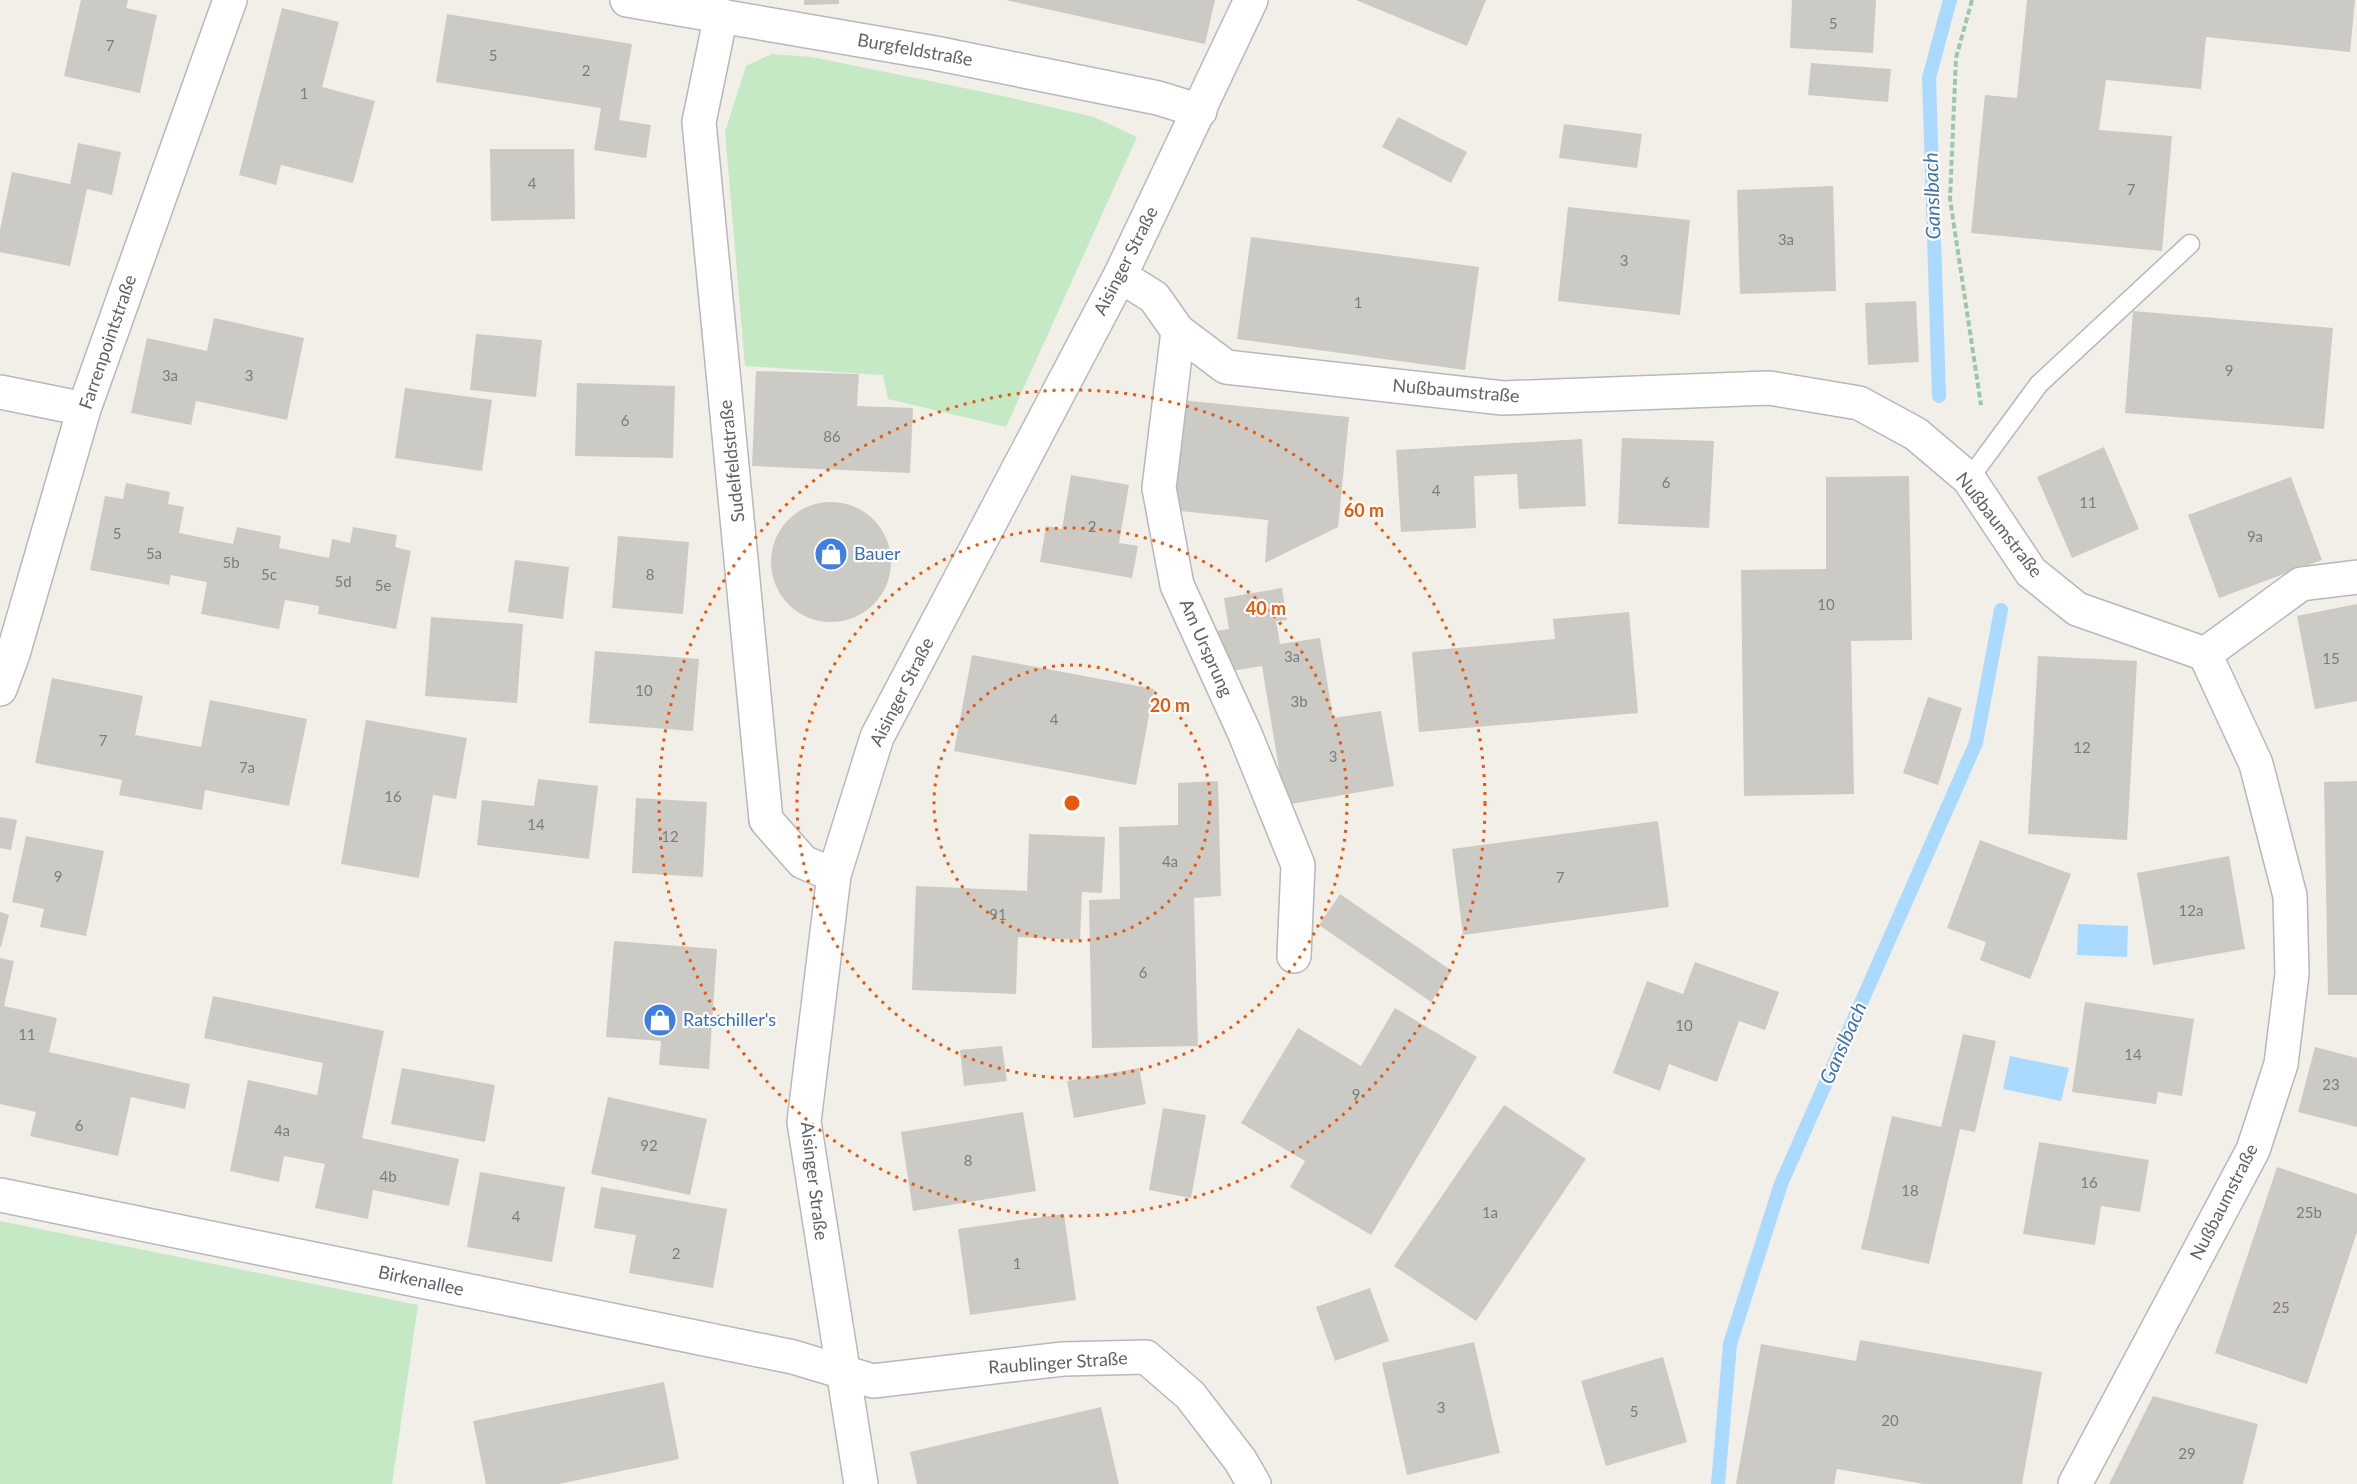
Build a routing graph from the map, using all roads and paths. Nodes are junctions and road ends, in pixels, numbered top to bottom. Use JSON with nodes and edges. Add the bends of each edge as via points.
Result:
{"nodes":[{"id":1,"x":230,"y":0,"type":"edge"},
{"id":2,"x":627,"y":0,"type":"edge"},
{"id":3,"x":1251,"y":0,"type":"edge"},
{"id":4,"x":1972,"y":0,"type":"edge"},
{"id":5,"x":721,"y":15,"type":"junction"},
{"id":6,"x":1200,"y":111,"type":"junction"},
{"id":7,"x":2190,"y":244,"type":"dead end"},
{"id":8,"x":1120,"y":276,"type":"junction"},
{"id":9,"x":1178,"y":331,"type":"junction"},
{"id":10,"x":0,"y":392,"type":"edge"},
{"id":11,"x":84,"y":409,"type":"junction"},
{"id":12,"x":1983,"y":412,"type":"dead end"},
{"id":13,"x":1969,"y":479,"type":"junction"},
{"id":14,"x":2357,"y":578,"type":"edge"},
{"id":15,"x":2205,"y":654,"type":"junction"},
{"id":16,"x":0,"y":689,"type":"edge"},
{"id":17,"x":834,"y":875,"type":"junction"},
{"id":18,"x":1294,"y":956,"type":"dead end"},
{"id":19,"x":0,"y":1195,"type":"edge"},
{"id":20,"x":841,"y":1370,"type":"junction"},
{"id":21,"x":861,"y":1484,"type":"edge"},
{"id":22,"x":1254,"y":1484,"type":"edge"},
{"id":23,"x":2076,"y":1484,"type":"edge"}],
"edges":[{"from":1,"to":11,"type":"street","name":"Farrenpointstraße"},
{"from":2,"to":5,"type":"street","name":"Burgfeldstraße"},
{"from":3,"to":6,"type":"street","name":"Aisinger Straße"},
{"from":4,"to":12,"type":"path","via":[[1956,58],[1950,199]]},
{"from":5,"to":6,"type":"street","name":"Burgfeldstraße","via":[[935,53],[1158,98]]},
{"from":5,"to":17,"type":"street","name":"Sudelfeldstraße","via":[[699,122],[766,820],[803,862]]},
{"from":6,"to":8,"type":"street","name":"Aisinger Straße"},
{"from":7,"to":13,"type":"lane","via":[[2038,384]]},
{"from":8,"to":9,"type":"street","name":"Nußbaumstraße","via":[[1154,297]]},
{"from":8,"to":17,"type":"street","name":"Aisinger Straße","via":[[877,737]]},
{"from":9,"to":13,"type":"street","name":"Nußbaumstraße","via":[[1226,367],[1503,398],[1769,388],[1859,402],[1916,434]]},
{"from":9,"to":18,"type":"street","name":"Am Ursprung","via":[[1159,488],[1178,585],[1298,865]]},
{"from":10,"to":11,"type":"street"},
{"from":11,"to":16,"type":"street","name":"Farrenpointstraße"},
{"from":13,"to":15,"type":"street","name":"Nußbaumstraße","via":[[2031,572],[2077,609]]},
{"from":14,"to":15,"type":"street","via":[[2301,584]]},
{"from":15,"to":23,"type":"street","name":"Nußbaumstraße","via":[[2256,764],[2290,896],[2292,974],[2281,1064],[2253,1150]]},
{"from":17,"to":20,"type":"street","name":"Aisinger Straße","via":[[804,1122]]},
{"from":19,"to":20,"type":"street","name":"Birkenallee"},
{"from":20,"to":21,"type":"street","name":"Aisinger Straße"},
{"from":20,"to":22,"type":"street","name":"Raublinger Straße","via":[[873,1381],[1063,1359],[1146,1357],[1190,1395]]}]}
